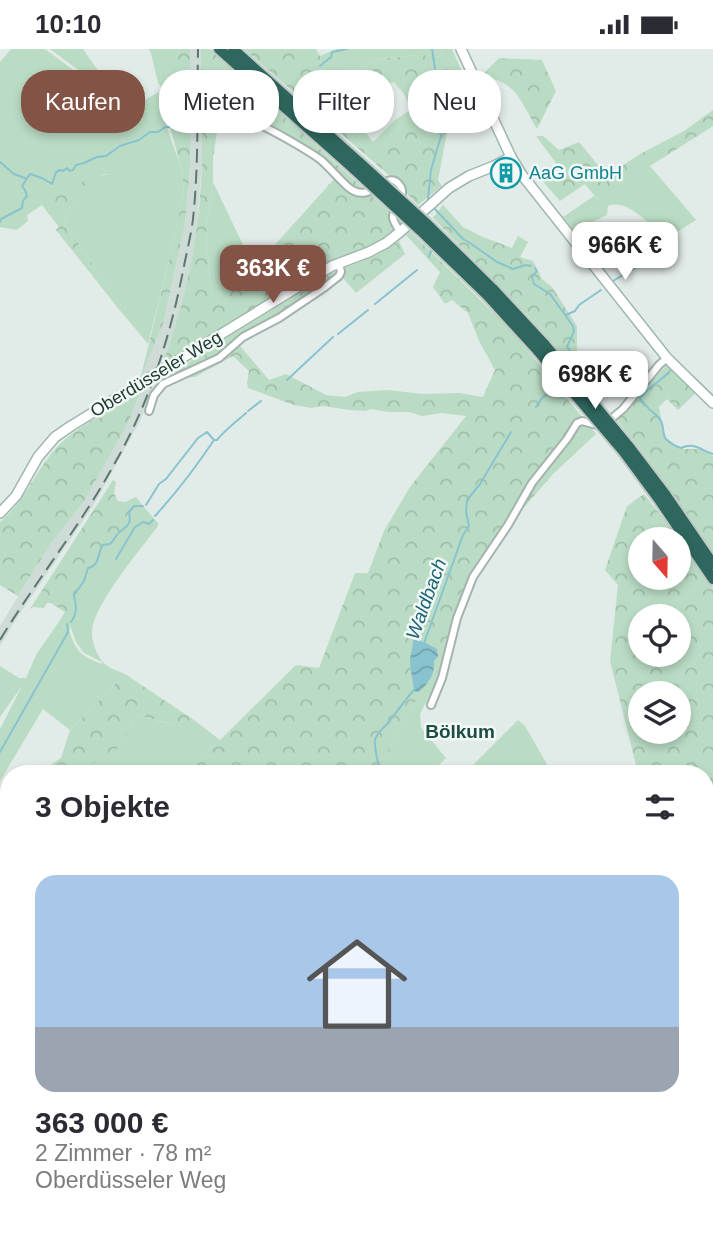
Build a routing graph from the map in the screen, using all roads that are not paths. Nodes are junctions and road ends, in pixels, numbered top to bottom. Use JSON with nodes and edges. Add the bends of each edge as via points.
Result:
{"nodes":[{"id":1,"x":219,"y":49,"type":"edge"},
{"id":2,"x":233,"y":49,"type":"edge"},
{"id":3,"x":461,"y":49,"type":"edge"},
{"id":4,"x":274,"y":133,"type":"edge"},
{"id":5,"x":511,"y":157,"type":"junction"},
{"id":6,"x":357,"y":166,"type":"junction"},
{"id":7,"x":400,"y":232,"type":"junction"},
{"id":8,"x":339,"y":263,"type":"junction"},
{"id":9,"x":667,"y":358,"type":"junction"},
{"id":10,"x":713,"y":403,"type":"edge"},
{"id":11,"x":149,"y":411,"type":"dead end"},
{"id":12,"x":627,"y":450,"type":"junction"},
{"id":13,"x":0,"y":513,"type":"edge"},
{"id":14,"x":713,"y":564,"type":"edge"},
{"id":15,"x":713,"y":579,"type":"edge"},
{"id":16,"x":431,"y":705,"type":"dead end"}],
"edges":[{"from":1,"to":6,"type":"highway"},
{"from":2,"to":6,"type":"highway"},
{"from":3,"to":5,"type":"street"},
{"from":4,"to":7,"type":"street","via":[[314,156],[359,194],[394,181],[402,190],[393,213]]},
{"from":5,"to":7,"type":"street","name":"Oberdüsseler Weg","via":[[449,188]]},
{"from":5,"to":9,"type":"street"},
{"from":6,"to":12,"type":"highway","bridge":true,"via":[[490,292]]},
{"from":7,"to":8,"type":"street","name":"Oberdüsseler Weg","via":[[369,252]]},
{"from":8,"to":11,"type":"street","name":"Oberdüsseler Weg","via":[[338,276],[279,318],[243,337],[219,358],[167,381],[154,395]]},
{"from":8,"to":13,"type":"street","name":"Oberdüsseler Weg","bridge":true,"via":[[55,437]]},
{"from":9,"to":10,"type":"street"},
{"from":9,"to":16,"type":"street","via":[[617,414],[597,425],[579,421],[531,483],[473,577]]},
{"from":12,"to":14,"type":"highway","via":[[665,494]]},
{"from":12,"to":15,"type":"highway"}]}
